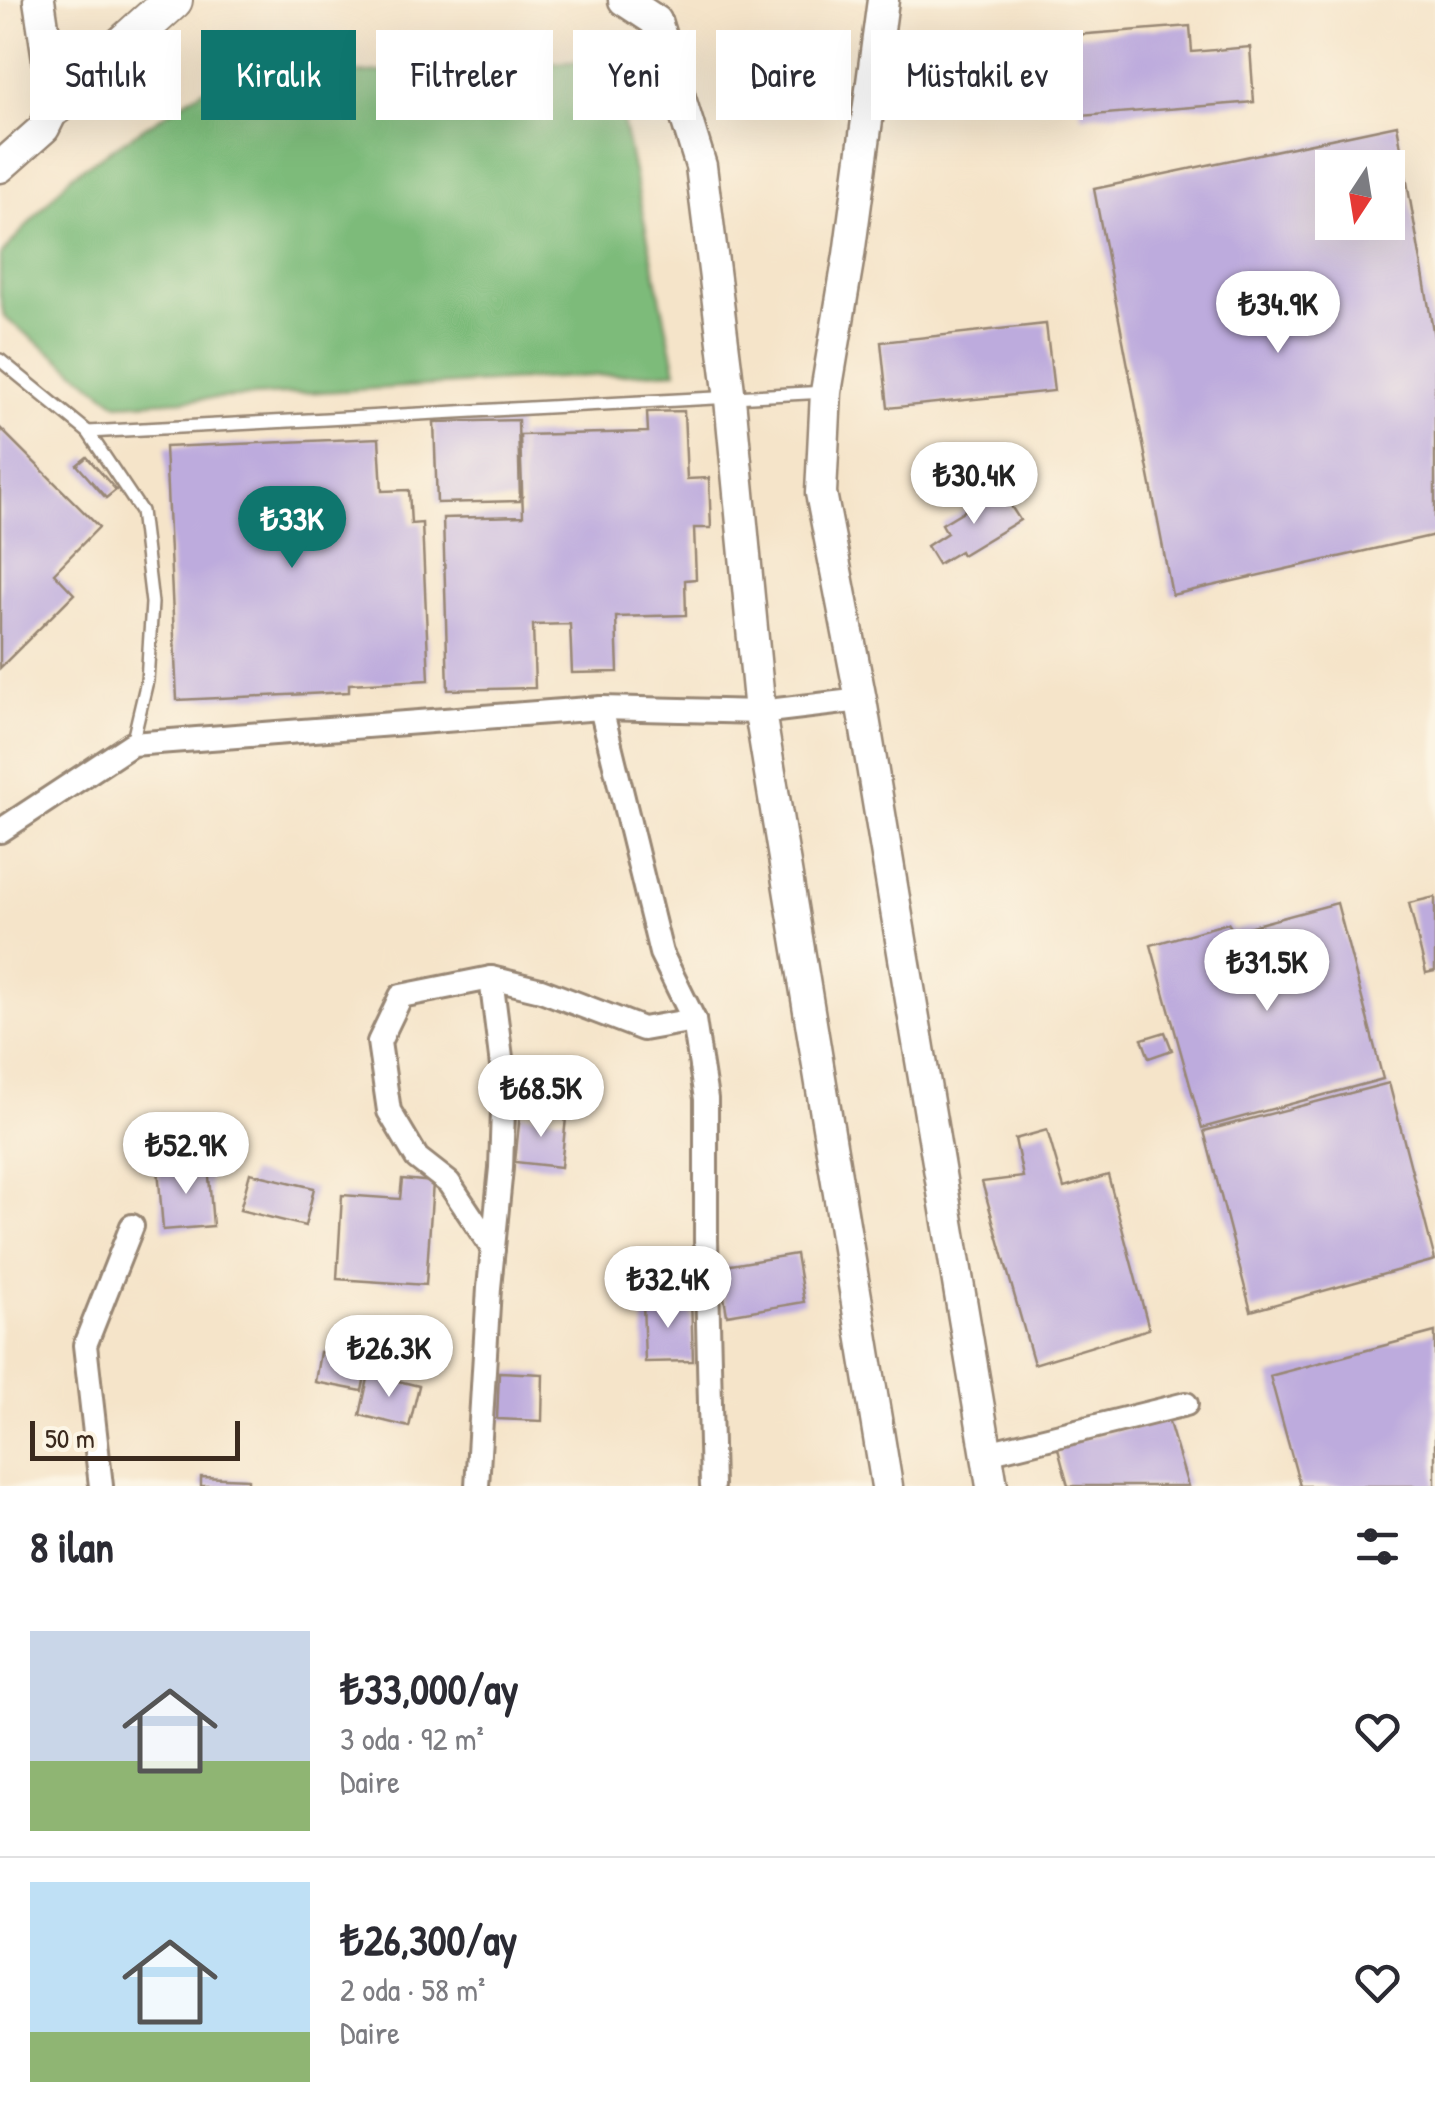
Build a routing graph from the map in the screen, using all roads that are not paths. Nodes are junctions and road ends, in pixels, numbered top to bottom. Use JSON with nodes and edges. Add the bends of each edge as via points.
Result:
{"nodes":[{"id":1,"x":39,"y":0,"type":"edge"},
{"id":2,"x":173,"y":0,"type":"edge"},
{"id":3,"x":624,"y":0,"type":"edge"},
{"id":4,"x":883,"y":0,"type":"edge"},
{"id":5,"x":44,"y":30,"type":"edge"},
{"id":6,"x":140,"y":30,"type":"edge"},
{"id":7,"x":48,"y":120,"type":"edge"},
{"id":8,"x":0,"y":166,"type":"edge"},
{"id":9,"x":0,"y":360,"type":"edge"},
{"id":10,"x":826,"y":392,"type":"junction"},
{"id":11,"x":730,"y":399,"type":"junction"},
{"id":12,"x":88,"y":432,"type":"junction"},
{"id":13,"x":861,"y":700,"type":"junction"},
{"id":14,"x":601,"y":708,"type":"junction"},
{"id":15,"x":760,"y":712,"type":"junction"},
{"id":16,"x":132,"y":744,"type":"junction"},
{"id":17,"x":0,"y":831,"type":"edge"},
{"id":18,"x":491,"y":978,"type":"junction"},
{"id":19,"x":694,"y":1020,"type":"junction"},
{"id":20,"x":132,"y":1226,"type":"dead end"},
{"id":21,"x":493,"y":1249,"type":"junction"},
{"id":22,"x":1186,"y":1404,"type":"dead end"},
{"id":23,"x":987,"y":1452,"type":"junction"},
{"id":24,"x":102,"y":1486,"type":"edge"},
{"id":25,"x":476,"y":1486,"type":"edge"},
{"id":26,"x":712,"y":1486,"type":"edge"},
{"id":27,"x":887,"y":1486,"type":"edge"},
{"id":28,"x":992,"y":1486,"type":"edge"}],
"edges":[{"from":1,"to":5,"type":"street"},
{"from":2,"to":6,"type":"highway"},
{"from":3,"to":11,"type":"street","via":[[656,21],[701,166]]},
{"from":4,"to":10,"type":"street"},
{"from":7,"to":8,"type":"street"},
{"from":9,"to":12,"type":"lane"},
{"from":10,"to":11,"type":"lane"},
{"from":10,"to":13,"type":"street","via":[[821,493]]},
{"from":11,"to":12,"type":"lane"},
{"from":11,"to":15,"type":"street"},
{"from":12,"to":16,"type":"lane","via":[[140,511],[152,603],[147,681]]},
{"from":13,"to":15,"type":"street"},
{"from":13,"to":23,"type":"street"},
{"from":14,"to":15,"type":"street"},
{"from":14,"to":16,"type":"street"},
{"from":14,"to":19,"type":"street","via":[[661,953]]},
{"from":15,"to":27,"type":"street"},
{"from":16,"to":17,"type":"street"},
{"from":18,"to":19,"type":"street","via":[[643,1029]]},
{"from":18,"to":21,"type":"street","via":[[504,1082]]},
{"from":18,"to":21,"type":"street","via":[[401,996],[379,1042],[389,1111],[417,1158],[449,1183]]},
{"from":19,"to":26,"type":"street","via":[[706,1099]]},
{"from":20,"to":24,"type":"street","via":[[84,1346]]},
{"from":21,"to":25,"type":"street"},
{"from":22,"to":23,"type":"street"},
{"from":23,"to":28,"type":"street"}]}
